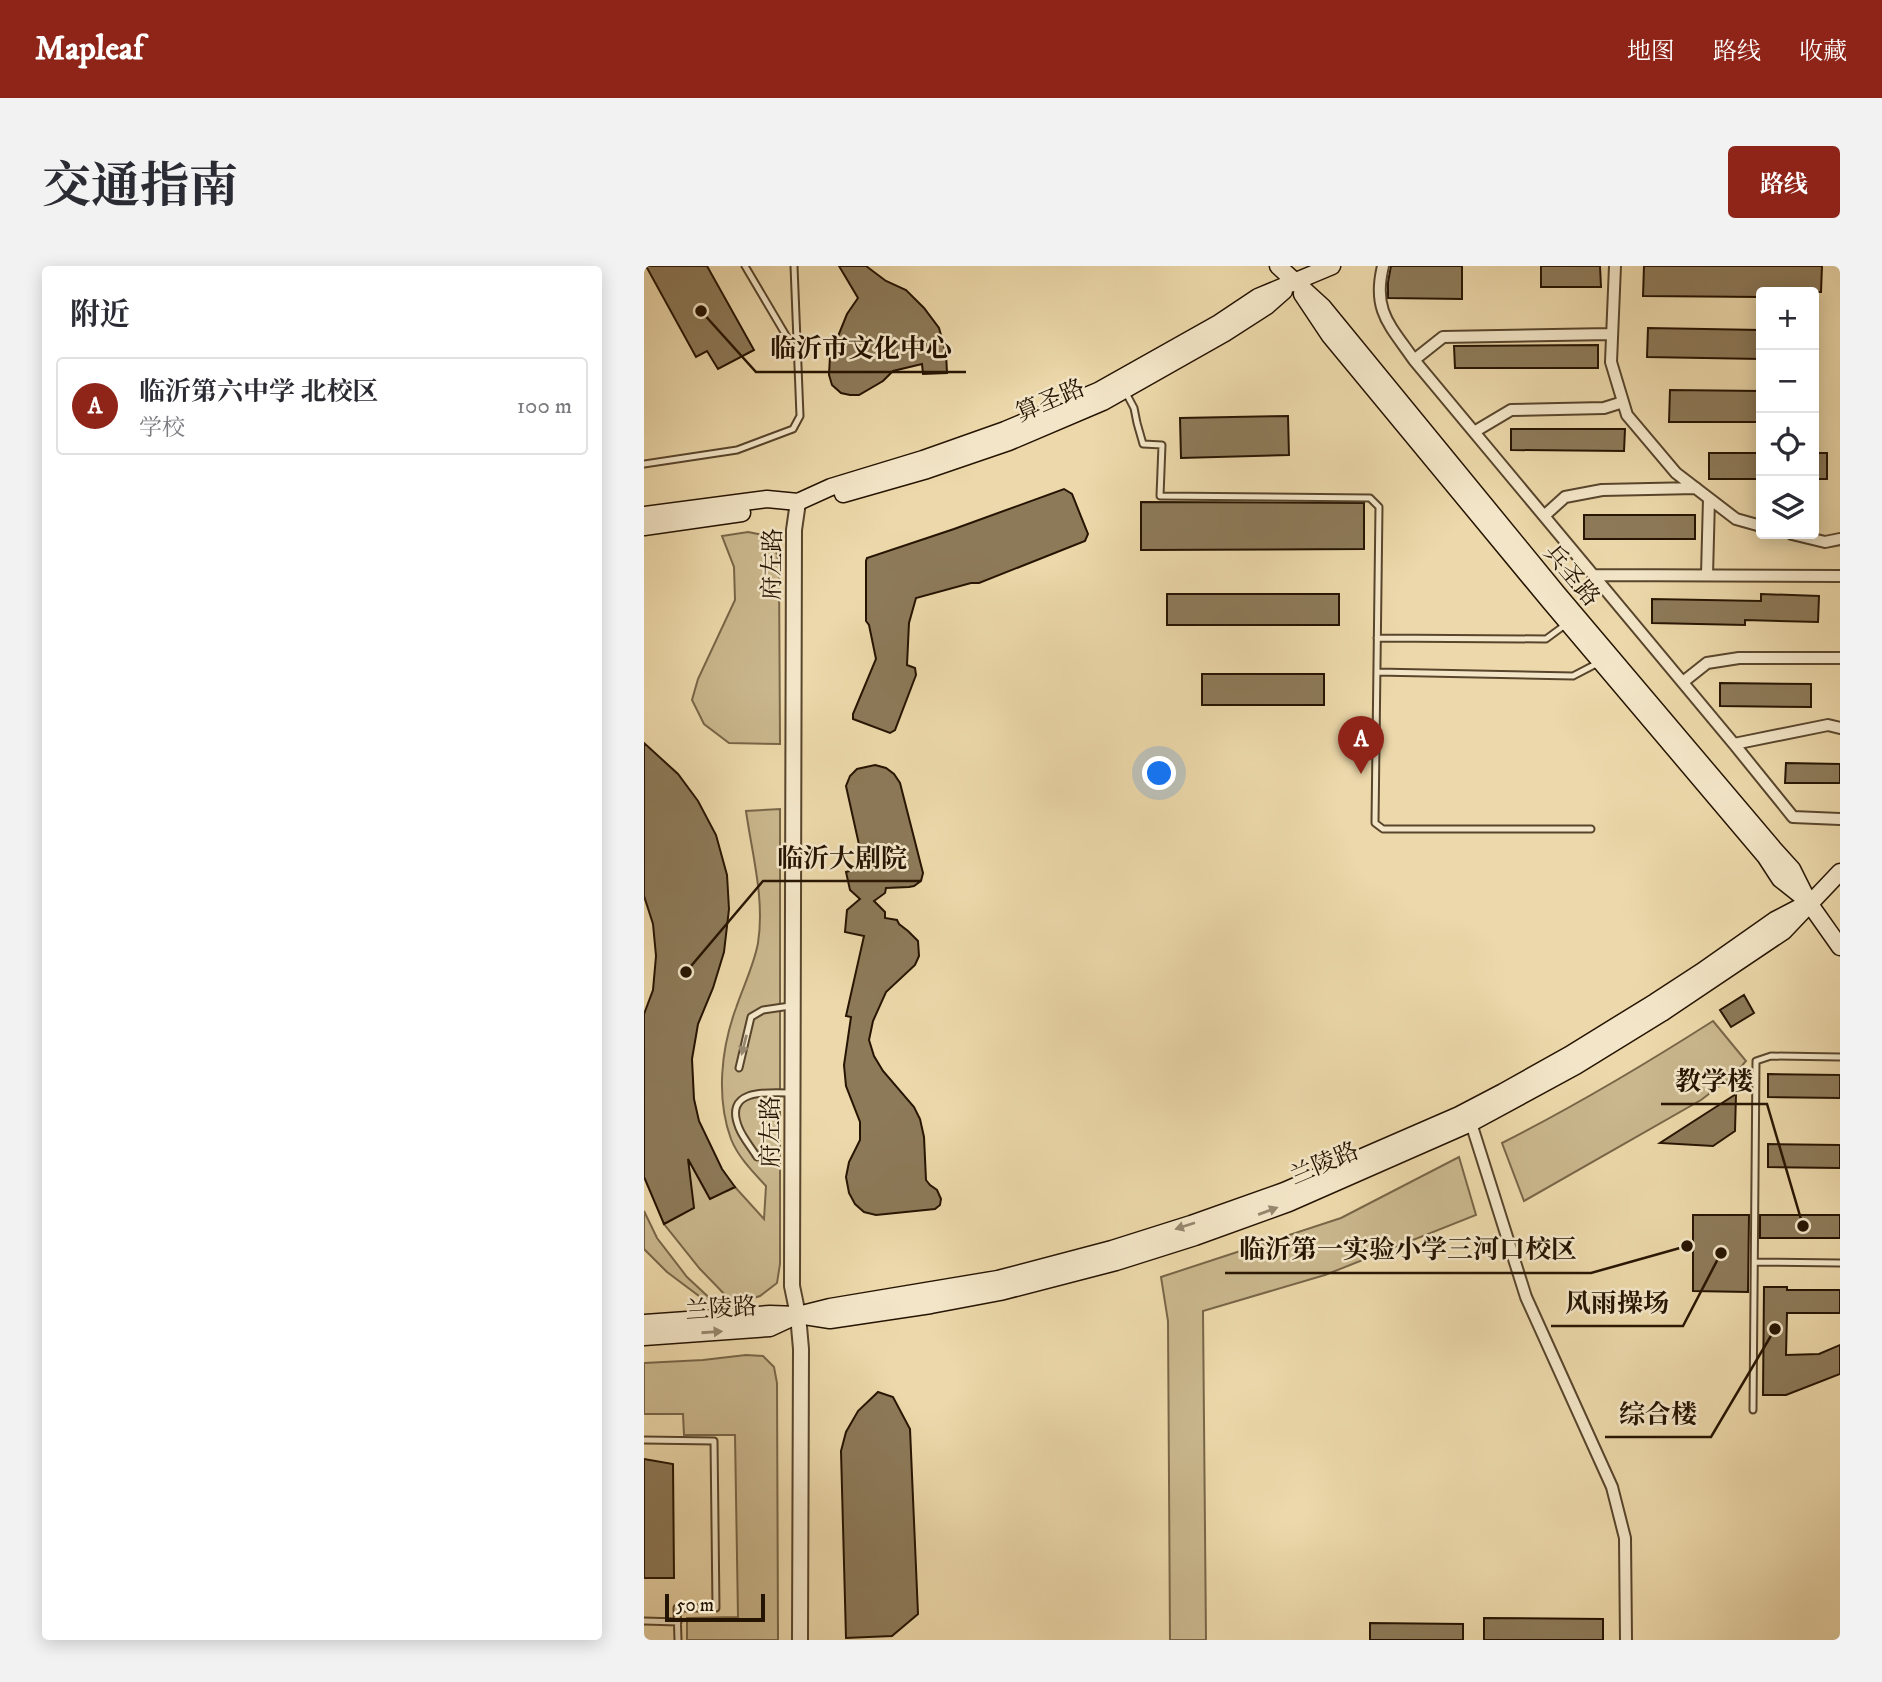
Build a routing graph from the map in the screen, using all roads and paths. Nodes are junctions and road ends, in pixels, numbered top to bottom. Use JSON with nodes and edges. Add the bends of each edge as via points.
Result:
{"nodes":[{"id":1,"x":745,"y":266,"type":"edge"},
{"id":2,"x":794,"y":266,"type":"edge"},
{"id":3,"x":1278,"y":266,"type":"edge"},
{"id":4,"x":1286,"y":266,"type":"edge"},
{"id":5,"x":1309,"y":266,"type":"edge"},
{"id":6,"x":1332,"y":266,"type":"edge"},
{"id":7,"x":1383,"y":266,"type":"edge"},
{"id":8,"x":1615,"y":266,"type":"edge"},
{"id":9,"x":1294,"y":281,"type":"junction"},
{"id":10,"x":1611,"y":334,"type":"junction"},
{"id":11,"x":797,"y":354,"type":"junction"},
{"id":12,"x":1414,"y":360,"type":"junction"},
{"id":13,"x":1125,"y":390,"type":"junction"},
{"id":14,"x":1623,"y":402,"type":"junction"},
{"id":15,"x":1474,"y":432,"type":"junction"},
{"id":16,"x":644,"y":464,"type":"edge"},
{"id":17,"x":1696,"y":488,"type":"junction"},
{"id":18,"x":1709,"y":499,"type":"junction"},
{"id":19,"x":798,"y":502,"type":"junction"},
{"id":20,"x":644,"y":515,"type":"edge"},
{"id":21,"x":1544,"y":516,"type":"junction"},
{"id":22,"x":1756,"y":525,"type":"edge"},
{"id":23,"x":644,"y":527,"type":"edge"},
{"id":24,"x":1813,"y":539,"type":"edge"},
{"id":25,"x":1840,"y":540,"type":"edge"},
{"id":26,"x":1593,"y":575,"type":"junction"},
{"id":27,"x":1707,"y":575,"type":"junction"},
{"id":28,"x":1840,"y":576,"type":"edge"},
{"id":29,"x":1568,"y":623,"type":"junction"},
{"id":30,"x":1377,"y":638,"type":"junction"},
{"id":31,"x":1840,"y":658,"type":"edge"},
{"id":32,"x":1600,"y":661,"type":"junction"},
{"id":33,"x":1377,"y":672,"type":"junction"},
{"id":34,"x":1683,"y":682,"type":"junction"},
{"id":35,"x":1840,"y":728,"type":"edge"},
{"id":36,"x":1734,"y":744,"type":"junction"},
{"id":37,"x":1840,"y":820,"type":"edge"},
{"id":38,"x":1591,"y":829,"type":"dead end"},
{"id":39,"x":1840,"y":872,"type":"edge"},
{"id":40,"x":1840,"y":884,"type":"edge"},
{"id":41,"x":1809,"y":903,"type":"junction"},
{"id":42,"x":1840,"y":929,"type":"edge"},
{"id":43,"x":1840,"y":947,"type":"edge"},
{"id":44,"x":793,"y":1006,"type":"junction"},
{"id":45,"x":1840,"y":1057,"type":"edge"},
{"id":46,"x":738,"y":1068,"type":"dead end"},
{"id":47,"x":793,"y":1094,"type":"junction"},
{"id":48,"x":1471,"y":1123,"type":"junction"},
{"id":49,"x":757,"y":1157,"type":"dead end"},
{"id":50,"x":1755,"y":1262,"type":"junction"},
{"id":51,"x":1840,"y":1263,"type":"edge"},
{"id":52,"x":798,"y":1315,"type":"junction"},
{"id":53,"x":644,"y":1324,"type":"edge"},
{"id":54,"x":644,"y":1337,"type":"edge"},
{"id":55,"x":1754,"y":1410,"type":"dead end"},
{"id":56,"x":644,"y":1440,"type":"edge"},
{"id":57,"x":644,"y":1621,"type":"edge"},
{"id":58,"x":678,"y":1622,"type":"junction"},
{"id":59,"x":678,"y":1640,"type":"edge"},
{"id":60,"x":793,"y":1640,"type":"edge"},
{"id":61,"x":800,"y":1640,"type":"edge"},
{"id":62,"x":1626,"y":1640,"type":"edge"}],
"edges":[{"from":1,"to":11,"type":"lane"},
{"from":2,"to":11,"type":"lane"},
{"from":3,"to":9,"type":"main road","name":"兵圣路"},
{"from":4,"to":9,"type":"main road","name":"兵圣路"},
{"from":5,"to":9,"type":"main road","name":"算圣路"},
{"from":6,"to":9,"type":"main road","name":"算圣路"},
{"from":7,"to":12,"type":"street","via":[[1383,315]]},
{"from":8,"to":10,"type":"street"},
{"from":9,"to":13,"type":"main road","name":"算圣路","via":[[1226,333]]},
{"from":9,"to":19,"type":"main road","name":"算圣路","via":[[1258,297],[1098,391],[1005,430]]},
{"from":9,"to":29,"type":"main road","name":"兵圣路","via":[[1330,336]]},
{"from":9,"to":41,"type":"main road","name":"兵圣路","via":[[1323,307],[1558,594],[1793,869]]},
{"from":10,"to":12,"type":"street","via":[[1443,337]]},
{"from":10,"to":14,"type":"street","via":[[1611,362]]},
{"from":11,"to":16,"type":"lane","via":[[800,416],[793,429],[737,450]]},
{"from":12,"to":15,"type":"street"},
{"from":13,"to":19,"type":"main road","name":"算圣路","via":[[1009,442],[830,498]]},
{"from":13,"to":30,"type":"lane","via":[[1143,444],[1162,445],[1160,496],[1370,498],[1379,508]]},
{"from":14,"to":15,"type":"street","via":[[1604,408],[1511,410]]},
{"from":14,"to":17,"type":"street","via":[[1627,415],[1676,473]]},
{"from":15,"to":21,"type":"street"},
{"from":17,"to":18,"type":"street"},
{"from":17,"to":21,"type":"street","via":[[1602,490],[1565,497]]},
{"from":18,"to":22,"type":"street","via":[[1736,519]]},
{"from":18,"to":27,"type":"street"},
{"from":19,"to":20,"type":"main road","name":"算圣路","via":[[766,499]]},
{"from":19,"to":23,"type":"main road","name":"算圣路"},
{"from":19,"to":44,"type":"street","name":"府左路","via":[[794,530]]},
{"from":19,"to":52,"type":"street","name":"府左路"},
{"from":21,"to":26,"type":"street"},
{"from":24,"to":25,"type":"street"},
{"from":26,"to":27,"type":"street"},
{"from":26,"to":34,"type":"street"},
{"from":27,"to":28,"type":"street"},
{"from":29,"to":30,"type":"lane","via":[[1546,639]]},
{"from":29,"to":32,"type":"main road","name":"兵圣路"},
{"from":30,"to":33,"type":"lane"},
{"from":31,"to":34,"type":"street","via":[[1739,658],[1707,663]]},
{"from":32,"to":33,"type":"lane","via":[[1573,676]]},
{"from":32,"to":41,"type":"main road","name":"兵圣路","via":[[1780,878]]},
{"from":33,"to":38,"type":"lane","via":[[1375,823],[1383,829]]},
{"from":34,"to":36,"type":"street"},
{"from":35,"to":36,"type":"street","via":[[1828,725]]},
{"from":36,"to":37,"type":"street","via":[[1793,817]]},
{"from":39,"to":41,"type":"main road","name":"兰陵路"},
{"from":40,"to":41,"type":"main road","name":"兰陵路"},
{"from":41,"to":42,"type":"main road","name":"兵圣路"},
{"from":41,"to":43,"type":"main road","name":"兵圣路"},
{"from":41,"to":48,"type":"main road","name":"兰陵路","via":[[1784,931],[1685,998],[1576,1066]]},
{"from":41,"to":52,"type":"main road","name":"兰陵路","one_way":true,"via":[[1774,920],[1655,1002],[1525,1080],[1459,1115],[1295,1186],[1166,1232],[1038,1269]]},
{"from":44,"to":46,"type":"lane","one_way":true,"via":[[763,1010],[751,1017]]},
{"from":44,"to":47,"type":"street","name":"府左路"},
{"from":45,"to":50,"type":"lane","via":[[1770,1056],[1756,1061]]},
{"from":47,"to":49,"type":"lane","via":[[762,1093],[738,1102],[739,1128]]},
{"from":47,"to":52,"type":"street","name":"府左路","via":[[792,1286]]},
{"from":52,"to":48,"type":"main road","name":"兰陵路","one_way":true,"via":[[830,1320],[931,1305],[1116,1262],[1289,1203]]},
{"from":48,"to":62,"type":"street","via":[[1526,1297],[1612,1487],[1625,1538]]},
{"from":50,"to":51,"type":"lane"},
{"from":50,"to":55,"type":"lane"},
{"from":52,"to":53,"type":"main road","name":"兰陵路"},
{"from":54,"to":52,"type":"main road","name":"兰陵路","one_way":true,"via":[[770,1328]]},
{"from":52,"to":60,"type":"street","name":"府左路"},
{"from":52,"to":61,"type":"street","name":"府左路"},
{"from":56,"to":58,"type":"lane","via":[[714,1441],[716,1608],[677,1608]]},
{"from":57,"to":58,"type":"lane"},
{"from":58,"to":59,"type":"lane"}]}
